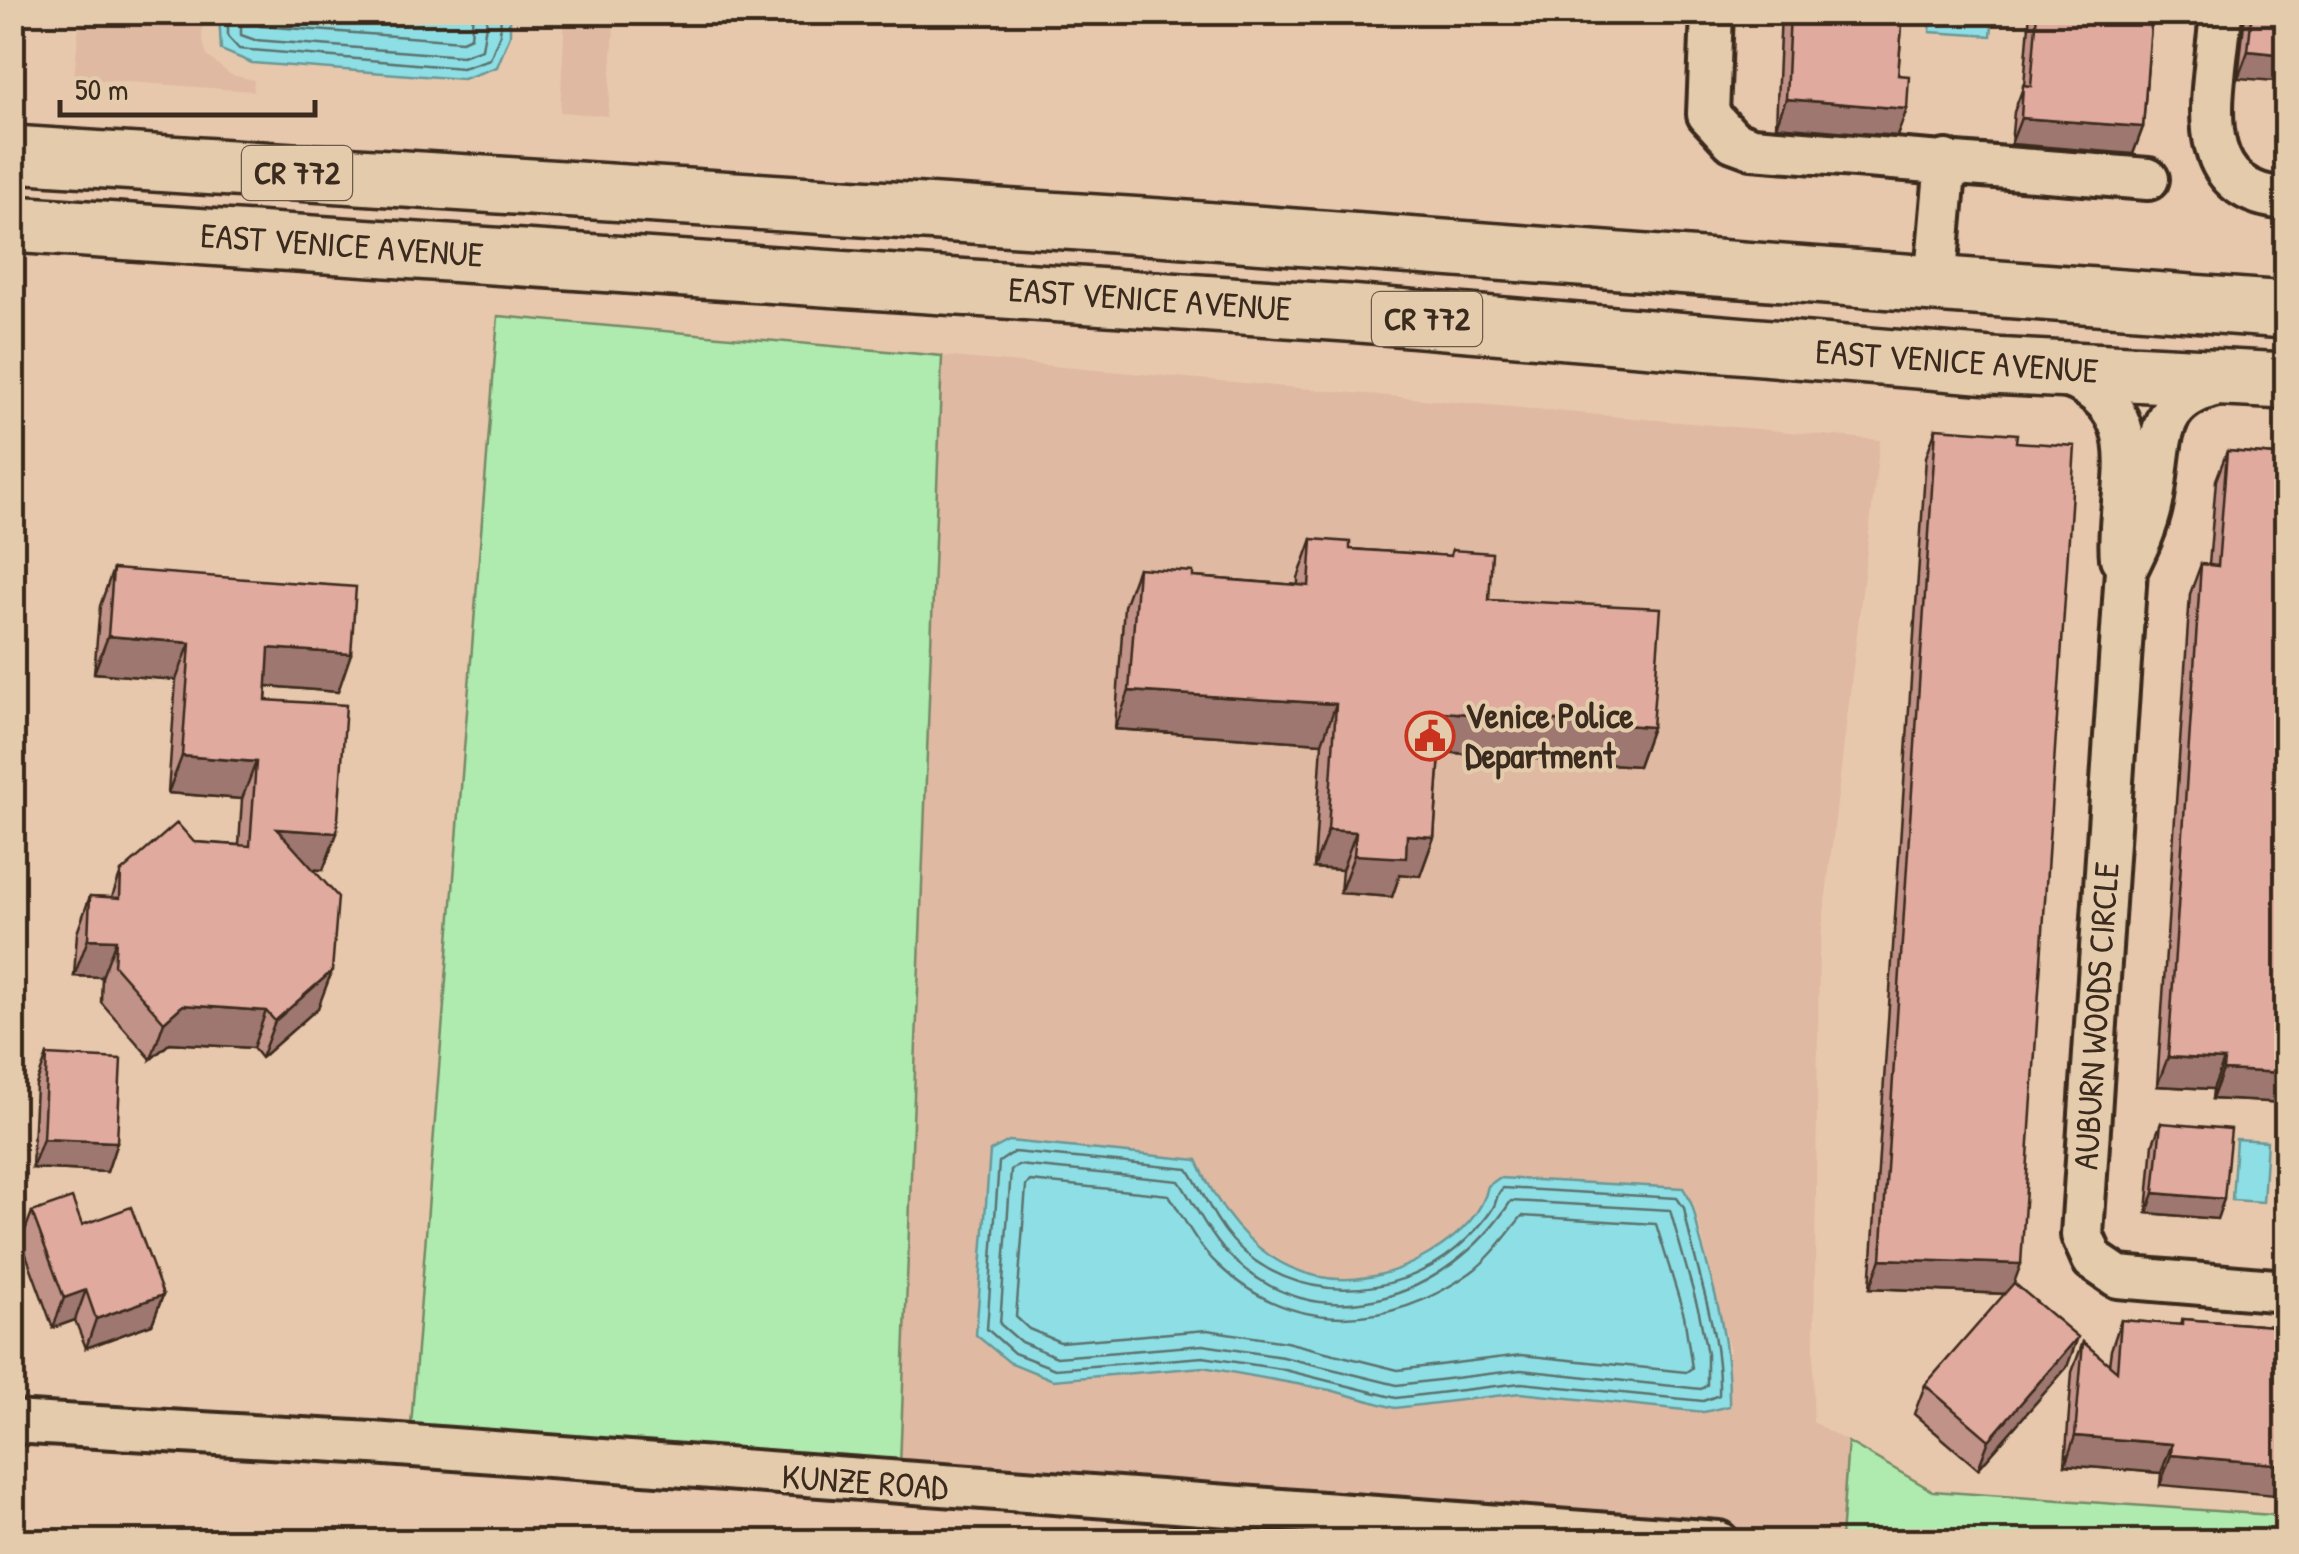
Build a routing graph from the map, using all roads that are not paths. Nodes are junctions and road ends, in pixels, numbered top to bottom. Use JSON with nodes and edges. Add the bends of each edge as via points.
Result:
{"nodes":[{"id":1,"x":1712,"y":12,"type":"edge"},
{"id":2,"x":2221,"y":12,"type":"edge"},
{"id":3,"x":1946,"y":161,"type":"junction"},
{"id":4,"x":13,"y":165,"type":"edge"},
{"id":5,"x":2148,"y":180,"type":"dead end"},
{"id":6,"x":2286,"y":200,"type":"edge"},
{"id":7,"x":12,"y":224,"type":"edge"},
{"id":8,"x":1159,"y":227,"type":"junction"},
{"id":9,"x":568,"y":260,"type":"junction"},
{"id":10,"x":1935,"y":285,"type":"junction"},
{"id":11,"x":2286,"y":310,"type":"edge"},
{"id":12,"x":1991,"y":366,"type":"junction"},
{"id":13,"x":2269,"y":380,"type":"edge"},
{"id":14,"x":2126,"y":570,"type":"junction"},
{"id":15,"x":2286,"y":1291,"type":"edge"},
{"id":16,"x":12,"y":1422,"type":"edge"},
{"id":17,"x":1718,"y":1542,"type":"edge"}],
"edges":[{"from":1,"to":3,"type":"street","via":[[1708,114],[1733,141],[1752,148]]},
{"from":2,"to":6,"type":"street","via":[[2217,158],[2243,190]]},
{"from":3,"to":5,"type":"street"},
{"from":3,"to":10,"type":"street"},
{"from":4,"to":8,"type":"main road","name":"EAST VENICE AVENUE","number":"CR 772"},
{"from":7,"to":9,"type":"main road","name":"EAST VENICE AVENUE","number":"CR 772"},
{"from":8,"to":9,"type":"main road","via":[[1084,262],[730,242]]},
{"from":8,"to":10,"type":"main road","name":"EAST VENICE AVENUE","number":"CR 772"},
{"from":9,"to":12,"type":"main road","name":"EAST VENICE AVENUE","number":"CR 772","via":[[1348,313]]},
{"from":10,"to":11,"type":"main road","name":"EAST VENICE AVENUE","number":"CR 772"},
{"from":12,"to":13,"type":"main road","name":"EAST VENICE AVENUE","number":"CR 772"},
{"from":12,"to":14,"type":"street","name":"AUBURN WOODS CIRCLE","via":[[2071,376],[2116,414],[2126,451],[2120,546]]},
{"from":13,"to":14,"type":"street","name":"AUBURN WOODS CIRCLE","via":[[2202,390],[2166,418],[2148,521]]},
{"from":14,"to":15,"type":"street","name":"AUBURN WOODS CIRCLE","via":[[2082,1235],[2093,1260],[2118,1277]]},
{"from":16,"to":17,"type":"street","name":"KUNZE ROAD"}]}
